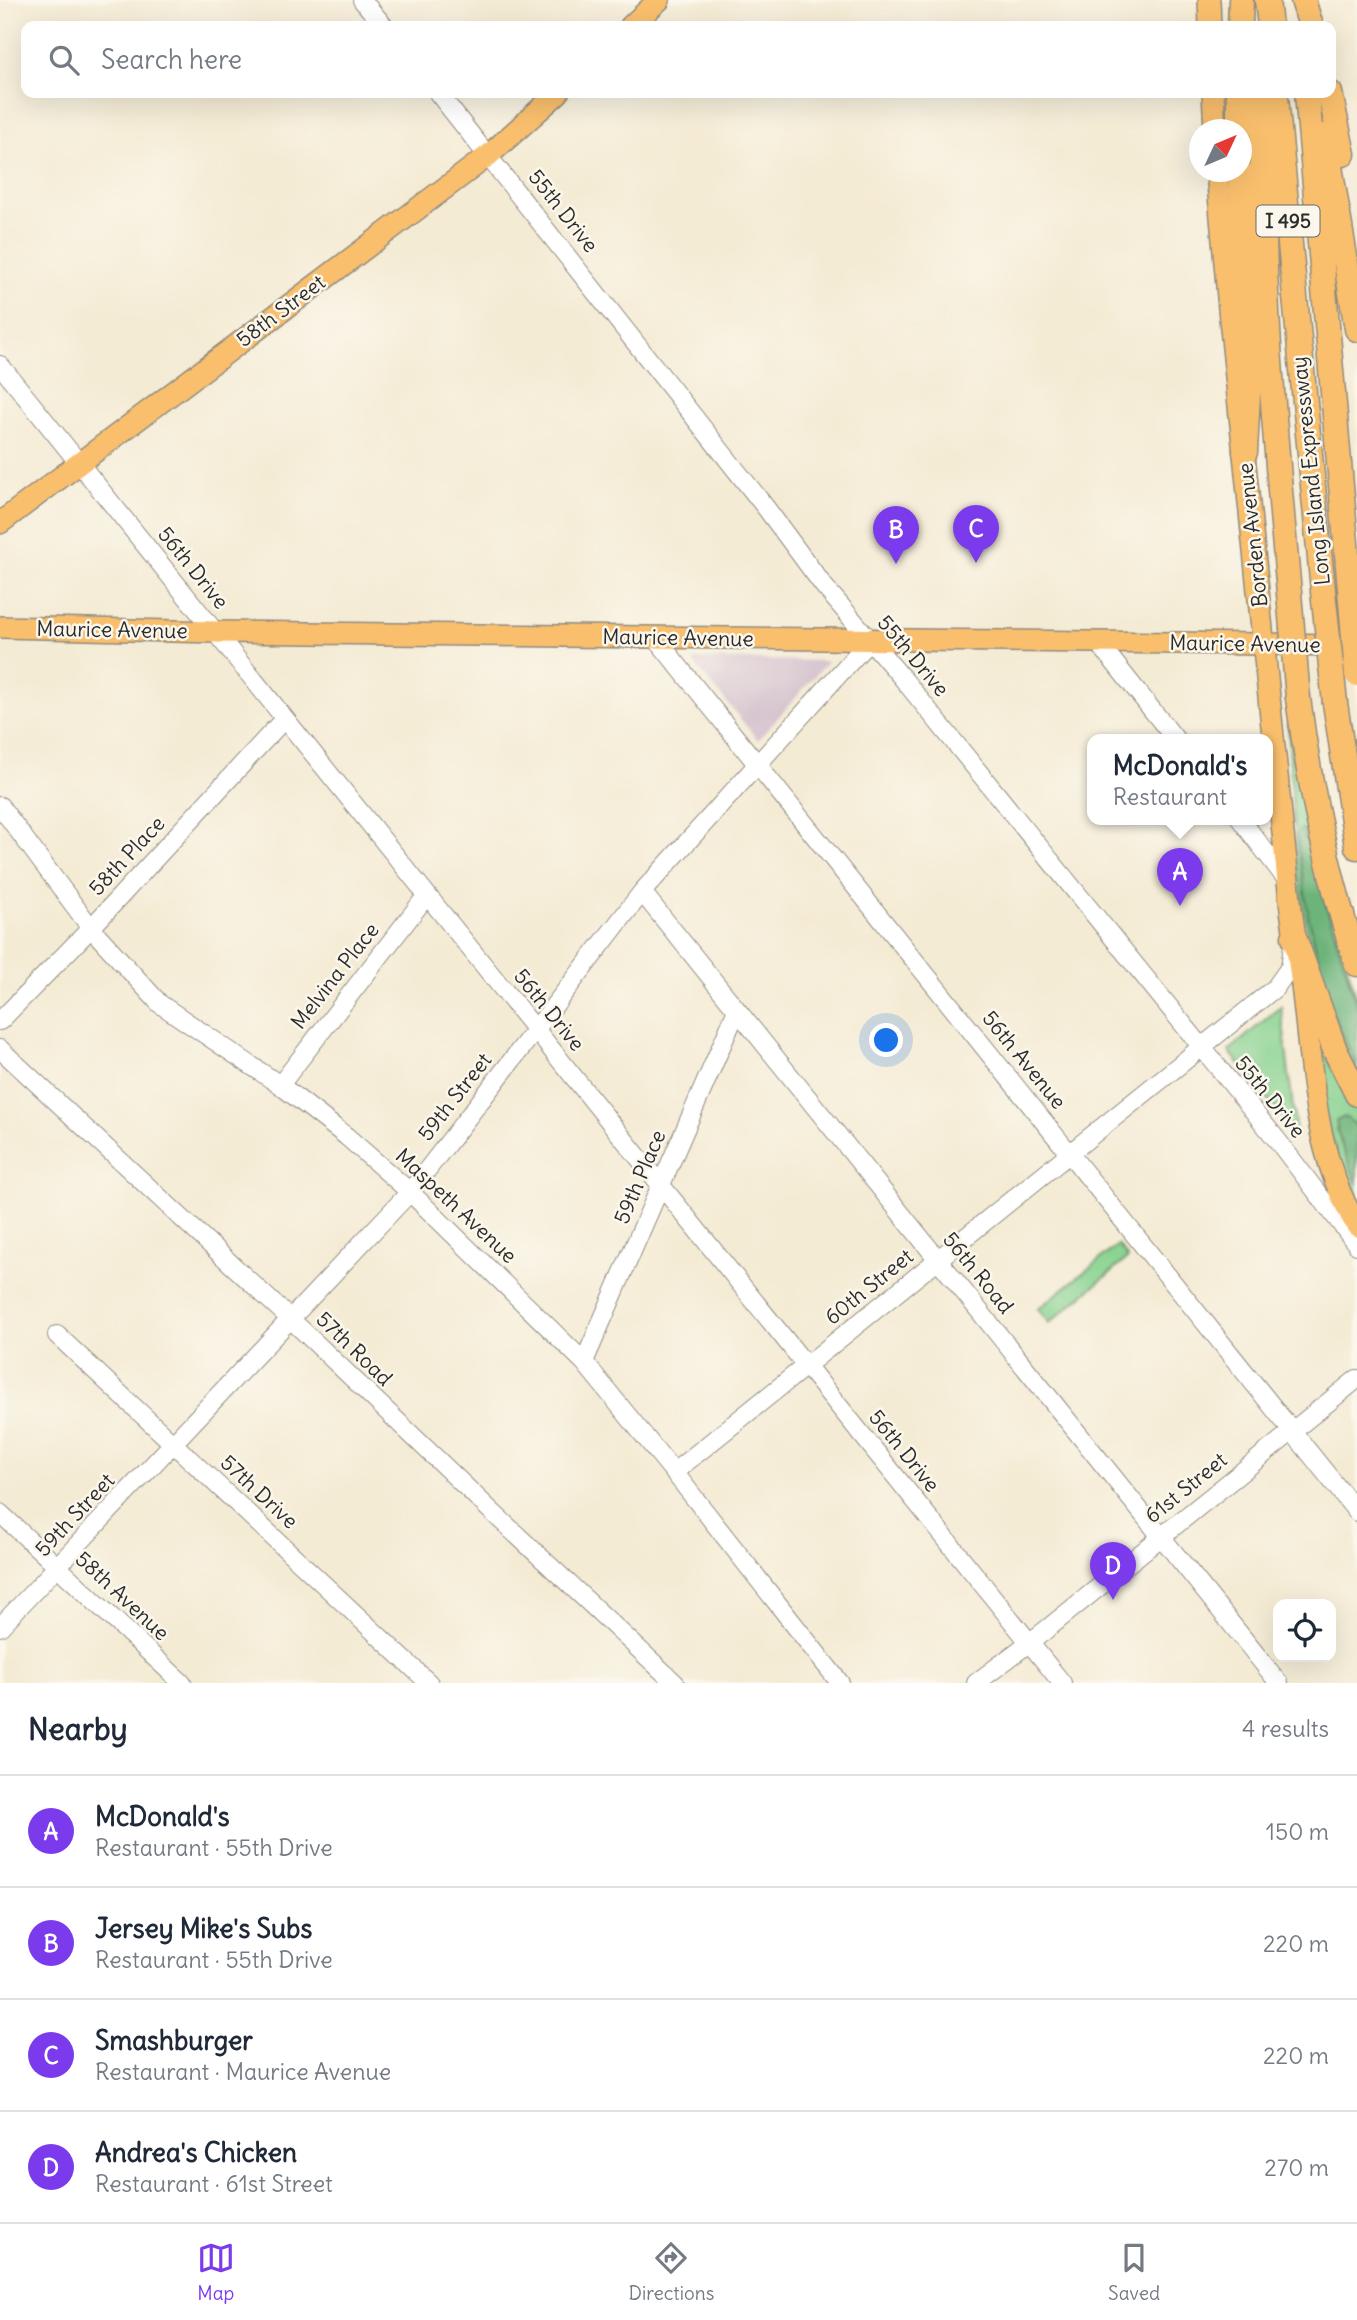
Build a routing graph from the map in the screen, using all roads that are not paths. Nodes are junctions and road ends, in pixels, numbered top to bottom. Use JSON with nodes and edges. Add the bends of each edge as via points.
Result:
{"nodes":[{"id":1,"x":362,"y":0,"type":"edge"},
{"id":2,"x":659,"y":0,"type":"edge"},
{"id":3,"x":1209,"y":0,"type":"edge"},
{"id":4,"x":1241,"y":0,"type":"edge"},
{"id":5,"x":1267,"y":0,"type":"edge"},
{"id":6,"x":1300,"y":0,"type":"edge"},
{"id":7,"x":380,"y":21,"type":"edge"},
{"id":8,"x":636,"y":21,"type":"edge"},
{"id":9,"x":1210,"y":21,"type":"edge"},
{"id":10,"x":1240,"y":21,"type":"edge"},
{"id":11,"x":1268,"y":21,"type":"edge"},
{"id":12,"x":1300,"y":21,"type":"edge"},
{"id":13,"x":1306,"y":21,"type":"edge"},
{"id":14,"x":442,"y":98,"type":"edge"},
{"id":15,"x":552,"y":98,"type":"edge"},
{"id":16,"x":1213,"y":98,"type":"edge"},
{"id":17,"x":1239,"y":98,"type":"edge"},
{"id":18,"x":1263,"y":98,"type":"edge"},
{"id":19,"x":1276,"y":98,"type":"edge"},
{"id":20,"x":1307,"y":98,"type":"edge"},
{"id":21,"x":1319,"y":98,"type":"edge"},
{"id":22,"x":1331,"y":98,"type":"edge"},
{"id":23,"x":1214,"y":119,"type":"edge"},
{"id":24,"x":1239,"y":119,"type":"edge"},
{"id":25,"x":489,"y":155,"type":"junction"},
{"id":26,"x":1218,"y":182,"type":"edge"},
{"id":27,"x":1241,"y":182,"type":"edge"},
{"id":28,"x":1357,"y":227,"type":"edge"},
{"id":29,"x":1357,"y":329,"type":"edge"},
{"id":30,"x":0,"y":365,"type":"edge"},
{"id":31,"x":1245,"y":452,"type":"junction"},
{"id":32,"x":78,"y":463,"type":"junction"},
{"id":33,"x":0,"y":523,"type":"edge"},
{"id":34,"x":0,"y":627,"type":"edge"},
{"id":35,"x":216,"y":632,"type":"junction"},
{"id":36,"x":655,"y":637,"type":"junction"},
{"id":37,"x":870,"y":640,"type":"junction"},
{"id":38,"x":1098,"y":642,"type":"junction"},
{"id":39,"x":1264,"y":644,"type":"junction"},
{"id":40,"x":1357,"y":645,"type":"edge"},
{"id":41,"x":1357,"y":674,"type":"edge"},
{"id":42,"x":284,"y":719,"type":"junction"},
{"id":43,"x":1171,"y":734,"type":"edge"},
{"id":44,"x":1273,"y":734,"type":"edge"},
{"id":45,"x":1273,"y":736,"type":"edge"},
{"id":46,"x":757,"y":765,"type":"junction"},
{"id":47,"x":0,"y":806,"type":"edge"},
{"id":48,"x":1245,"y":825,"type":"edge"},
{"id":49,"x":1357,"y":848,"type":"edge"},
{"id":50,"x":1287,"y":880,"type":"junction"},
{"id":51,"x":642,"y":892,"type":"junction"},
{"id":52,"x":427,"y":895,"type":"junction"},
{"id":53,"x":91,"y":928,"type":"junction"},
{"id":54,"x":1294,"y":937,"type":"junction"},
{"id":55,"x":1357,"y":964,"type":"edge"},
{"id":56,"x":737,"y":1010,"type":"junction"},
{"id":57,"x":0,"y":1021,"type":"edge"},
{"id":58,"x":536,"y":1030,"type":"junction"},
{"id":59,"x":1200,"y":1047,"type":"junction"},
{"id":60,"x":0,"y":1049,"type":"edge"},
{"id":61,"x":280,"y":1084,"type":"junction"},
{"id":62,"x":1357,"y":1094,"type":"edge"},
{"id":63,"x":1070,"y":1154,"type":"junction"},
{"id":64,"x":661,"y":1186,"type":"junction"},
{"id":65,"x":410,"y":1192,"type":"junction"},
{"id":66,"x":1357,"y":1226,"type":"edge"},
{"id":67,"x":1357,"y":1245,"type":"edge"},
{"id":68,"x":939,"y":1261,"type":"junction"},
{"id":69,"x":291,"y":1320,"type":"junction"},
{"id":70,"x":57,"y":1335,"type":"dead end"},
{"id":71,"x":584,"y":1362,"type":"junction"},
{"id":72,"x":807,"y":1366,"type":"junction"},
{"id":73,"x":1357,"y":1378,"type":"edge"},
{"id":74,"x":1292,"y":1431,"type":"junction"},
{"id":75,"x":174,"y":1444,"type":"junction"},
{"id":76,"x":674,"y":1472,"type":"junction"},
{"id":77,"x":1357,"y":1512,"type":"edge"},
{"id":78,"x":0,"y":1513,"type":"edge"},
{"id":79,"x":1161,"y":1537,"type":"junction"},
{"id":80,"x":58,"y":1567,"type":"junction"},
{"id":81,"x":0,"y":1627,"type":"edge"},
{"id":82,"x":1029,"y":1643,"type":"junction"},
{"id":83,"x":182,"y":1683,"type":"edge"},
{"id":84,"x":429,"y":1683,"type":"edge"},
{"id":85,"x":675,"y":1683,"type":"edge"},
{"id":86,"x":840,"y":1683,"type":"edge"},
{"id":87,"x":976,"y":1683,"type":"edge"},
{"id":88,"x":1062,"y":1683,"type":"edge"},
{"id":89,"x":1279,"y":1683,"type":"edge"}],
"edges":[{"from":1,"to":7,"type":"street"},
{"from":2,"to":8,"type":"main road"},
{"from":3,"to":9,"type":"main road"},
{"from":4,"to":10,"type":"highway"},
{"from":5,"to":11,"type":"highway"},
{"from":6,"to":12,"type":"highway"},
{"from":6,"to":13,"type":"highway"},
{"from":14,"to":25,"type":"street","name":"55th Drive"},
{"from":15,"to":25,"type":"main road","name":"58th Street"},
{"from":16,"to":23,"type":"main road"},
{"from":17,"to":24,"type":"highway"},
{"from":18,"to":55,"type":"highway","bridge":true,"via":[[1262,245],[1298,698],[1321,837]]},
{"from":19,"to":49,"type":"highway","name":"Long Island Expressway","number":"I 495","bridge":true,"via":[[1335,703]]},
{"from":20,"to":41,"type":"highway","name":"Long Island Expressway","number":"I 495","bridge":true},
{"from":21,"to":29,"type":"highway"},
{"from":22,"to":28,"type":"highway"},
{"from":25,"to":32,"type":"main road","name":"58th Street"},
{"from":25,"to":37,"type":"street","name":"55th Drive"},
{"from":26,"to":31,"type":"main road","name":"Borden Avenue"},
{"from":27,"to":31,"type":"highway","via":[[1250,356]]},
{"from":30,"to":32,"type":"street","name":"56th Drive"},
{"from":31,"to":39,"type":"main road","name":"Borden Avenue"},
{"from":32,"to":33,"type":"main road","name":"58th Street"},
{"from":32,"to":35,"type":"street","name":"56th Drive"},
{"from":34,"to":35,"type":"main road","name":"Maurice Avenue"},
{"from":35,"to":36,"type":"main road","name":"Maurice Avenue"},
{"from":35,"to":42,"type":"street","name":"56th Drive"},
{"from":36,"to":37,"type":"main road","name":"Maurice Avenue"},
{"from":36,"to":46,"type":"street","name":"56th Avenue"},
{"from":37,"to":38,"type":"main road","name":"Maurice Avenue"},
{"from":37,"to":46,"type":"street","name":"59th Street"},
{"from":37,"to":59,"type":"street","name":"55th Drive"},
{"from":38,"to":39,"type":"main road","name":"Maurice Avenue"},
{"from":38,"to":43,"type":"street"},
{"from":39,"to":40,"type":"main road","name":"Maurice Avenue"},
{"from":39,"to":44,"type":"main road","name":"Borden Avenue"},
{"from":42,"to":52,"type":"street","name":"56th Drive"},
{"from":42,"to":53,"type":"street","name":"58th Place"},
{"from":45,"to":50,"type":"main road","name":"Borden Avenue"},
{"from":46,"to":51,"type":"street","name":"59th Street"},
{"from":46,"to":63,"type":"street","name":"56th Avenue"},
{"from":47,"to":53,"type":"street","name":"Maspeth Avenue"},
{"from":48,"to":50,"type":"street"},
{"from":50,"to":54,"type":"main road","name":"Borden Avenue"},
{"from":51,"to":56,"type":"street","name":"56th Road"},
{"from":51,"to":58,"type":"street","name":"59th Street"},
{"from":52,"to":58,"type":"street","name":"56th Drive"},
{"from":52,"to":61,"type":"street","name":"Melvina Place"},
{"from":53,"to":57,"type":"street","name":"58th Place"},
{"from":53,"to":61,"type":"street","name":"Maspeth Avenue","via":[[160,1004]]},
{"from":54,"to":59,"type":"street","name":"60th Street","via":[[1290,967],[1281,983]]},
{"from":54,"to":62,"type":"highway","via":[[1335,1050]]},
{"from":54,"to":66,"type":"main road","name":"Borden Avenue","via":[[1318,1126],[1331,1171]]},
{"from":56,"to":64,"type":"street","name":"59th Place"},
{"from":56,"to":68,"type":"street","name":"56th Road"},
{"from":58,"to":64,"type":"street","name":"56th Drive"},
{"from":58,"to":65,"type":"street","name":"59th Street"},
{"from":59,"to":63,"type":"street","name":"60th Street"},
{"from":59,"to":67,"type":"street","name":"55th Drive"},
{"from":60,"to":69,"type":"street","name":"57th Road"},
{"from":61,"to":65,"type":"street","name":"Maspeth Avenue"},
{"from":63,"to":68,"type":"street","name":"60th Street"},
{"from":63,"to":74,"type":"street","name":"56th Avenue"},
{"from":64,"to":71,"type":"street","name":"59th Place"},
{"from":64,"to":72,"type":"street","name":"56th Drive"},
{"from":65,"to":69,"type":"street","name":"59th Street"},
{"from":65,"to":71,"type":"street","name":"Maspeth Avenue"},
{"from":68,"to":72,"type":"street","name":"60th Street"},
{"from":68,"to":79,"type":"street","name":"56th Road"},
{"from":69,"to":75,"type":"street","name":"59th Street"},
{"from":69,"to":85,"type":"street","name":"57th Road"},
{"from":70,"to":75,"type":"street","name":"57th Drive"},
{"from":71,"to":76,"type":"street","name":"Maspeth Avenue"},
{"from":72,"to":76,"type":"street","name":"60th Street"},
{"from":72,"to":82,"type":"street","name":"56th Drive"},
{"from":73,"to":74,"type":"street","name":"61st Street"},
{"from":74,"to":77,"type":"street","name":"56th Avenue"},
{"from":74,"to":79,"type":"street","name":"61st Street"},
{"from":75,"to":80,"type":"street","name":"59th Street"},
{"from":75,"to":84,"type":"street","name":"57th Drive"},
{"from":76,"to":86,"type":"street","name":"Maspeth Avenue"},
{"from":78,"to":80,"type":"street","name":"58th Avenue"},
{"from":79,"to":82,"type":"street","name":"61st Street"},
{"from":79,"to":89,"type":"street","name":"56th Road"},
{"from":80,"to":81,"type":"street","name":"59th Street"},
{"from":80,"to":83,"type":"street","name":"58th Avenue"},
{"from":82,"to":87,"type":"street","name":"61st Street"},
{"from":82,"to":88,"type":"street","name":"56th Drive"}]}
